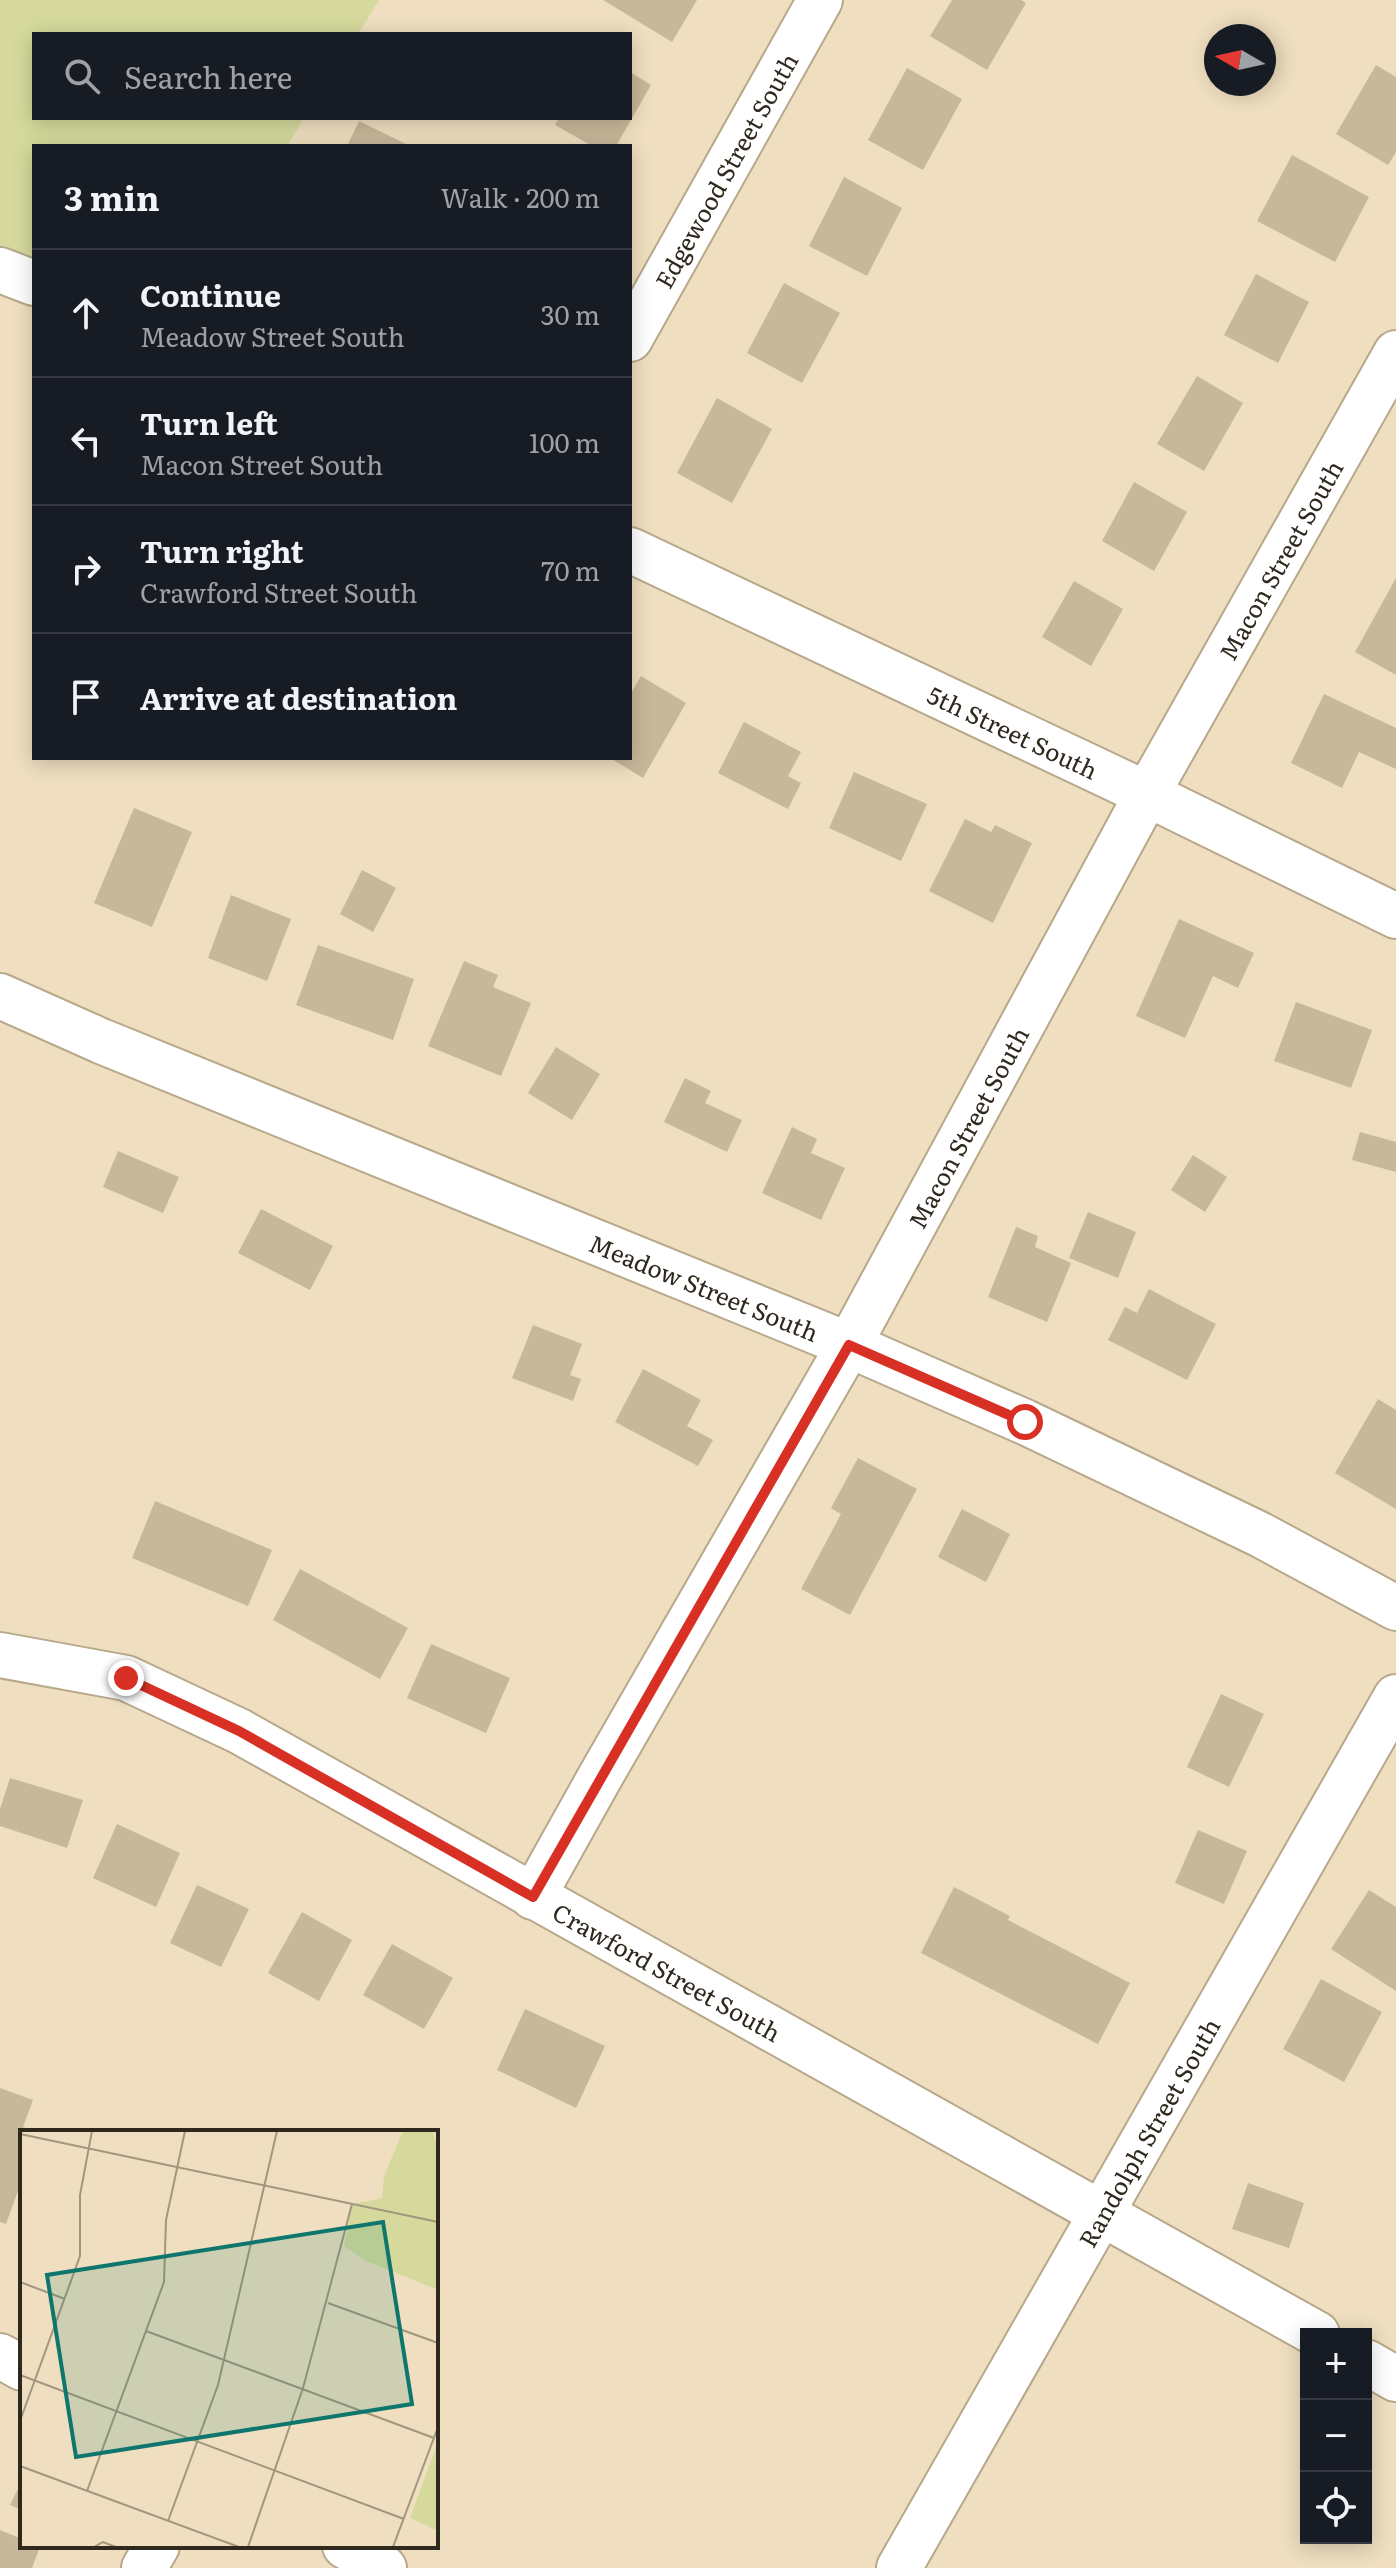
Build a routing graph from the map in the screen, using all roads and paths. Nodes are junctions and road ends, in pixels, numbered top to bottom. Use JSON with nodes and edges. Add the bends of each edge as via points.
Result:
{"nodes":[{"id":1,"x":820,"y":0,"type":"edge"},
{"id":2,"x":0,"y":270,"type":"edge"},
{"id":3,"x":32,"y":282,"type":"edge"},
{"id":4,"x":632,"y":335,"type":"edge"},
{"id":5,"x":1396,"y":353,"type":"edge"},
{"id":6,"x":632,"y":551,"type":"edge"},
{"id":7,"x":1147,"y":794,"type":"junction"},
{"id":8,"x":1396,"y":916,"type":"edge"},
{"id":9,"x":0,"y":996,"type":"edge"},
{"id":10,"x":849,"y":1345,"type":"junction"},
{"id":11,"x":1396,"y":1608,"type":"edge"},
{"id":12,"x":0,"y":1655,"type":"edge"},
{"id":13,"x":1396,"y":1697,"type":"edge"},
{"id":14,"x":533,"y":1897,"type":"junction"},
{"id":15,"x":1100,"y":2212,"type":"junction"},
{"id":16,"x":1306,"y":2328,"type":"edge"},
{"id":17,"x":0,"y":2356,"type":"edge"},
{"id":18,"x":1372,"y":2365,"type":"edge"},
{"id":19,"x":20,"y":2367,"type":"edge"},
{"id":20,"x":1396,"y":2379,"type":"edge"},
{"id":21,"x":156,"y":2548,"type":"edge"},
{"id":22,"x":349,"y":2548,"type":"edge"},
{"id":23,"x":144,"y":2568,"type":"edge"},
{"id":24,"x":384,"y":2568,"type":"edge"},
{"id":25,"x":899,"y":2568,"type":"edge"}],
"edges":[{"from":1,"to":4,"type":"street","name":"Edgewood Street South"},
{"from":2,"to":3,"type":"street"},
{"from":5,"to":7,"type":"street","name":"Macon Street South"},
{"from":6,"to":7,"type":"street","name":"5th Street South"},
{"from":7,"to":8,"type":"street","name":"5th Street South"},
{"from":7,"to":10,"type":"street","name":"Macon Street South"},
{"from":9,"to":10,"type":"street","name":"Meadow Street South"},
{"from":10,"to":11,"type":"street","name":"Meadow Street South","via":[[1259,1534]]},
{"from":10,"to":14,"type":"street","name":"Macon Street South"},
{"from":12,"to":14,"type":"street","name":"Crawford Street South","via":[[126,1678],[187,1705]]},
{"from":13,"to":15,"type":"street","name":"Randolph Street South"},
{"from":14,"to":15,"type":"street","name":"Crawford Street South"},
{"from":15,"to":16,"type":"street","name":"Crawford Street South"},
{"from":15,"to":25,"type":"street","name":"Randolph Street South"},
{"from":17,"to":19,"type":"street"},
{"from":18,"to":20,"type":"street"},
{"from":21,"to":23,"type":"street"},
{"from":22,"to":24,"type":"street"}]}
